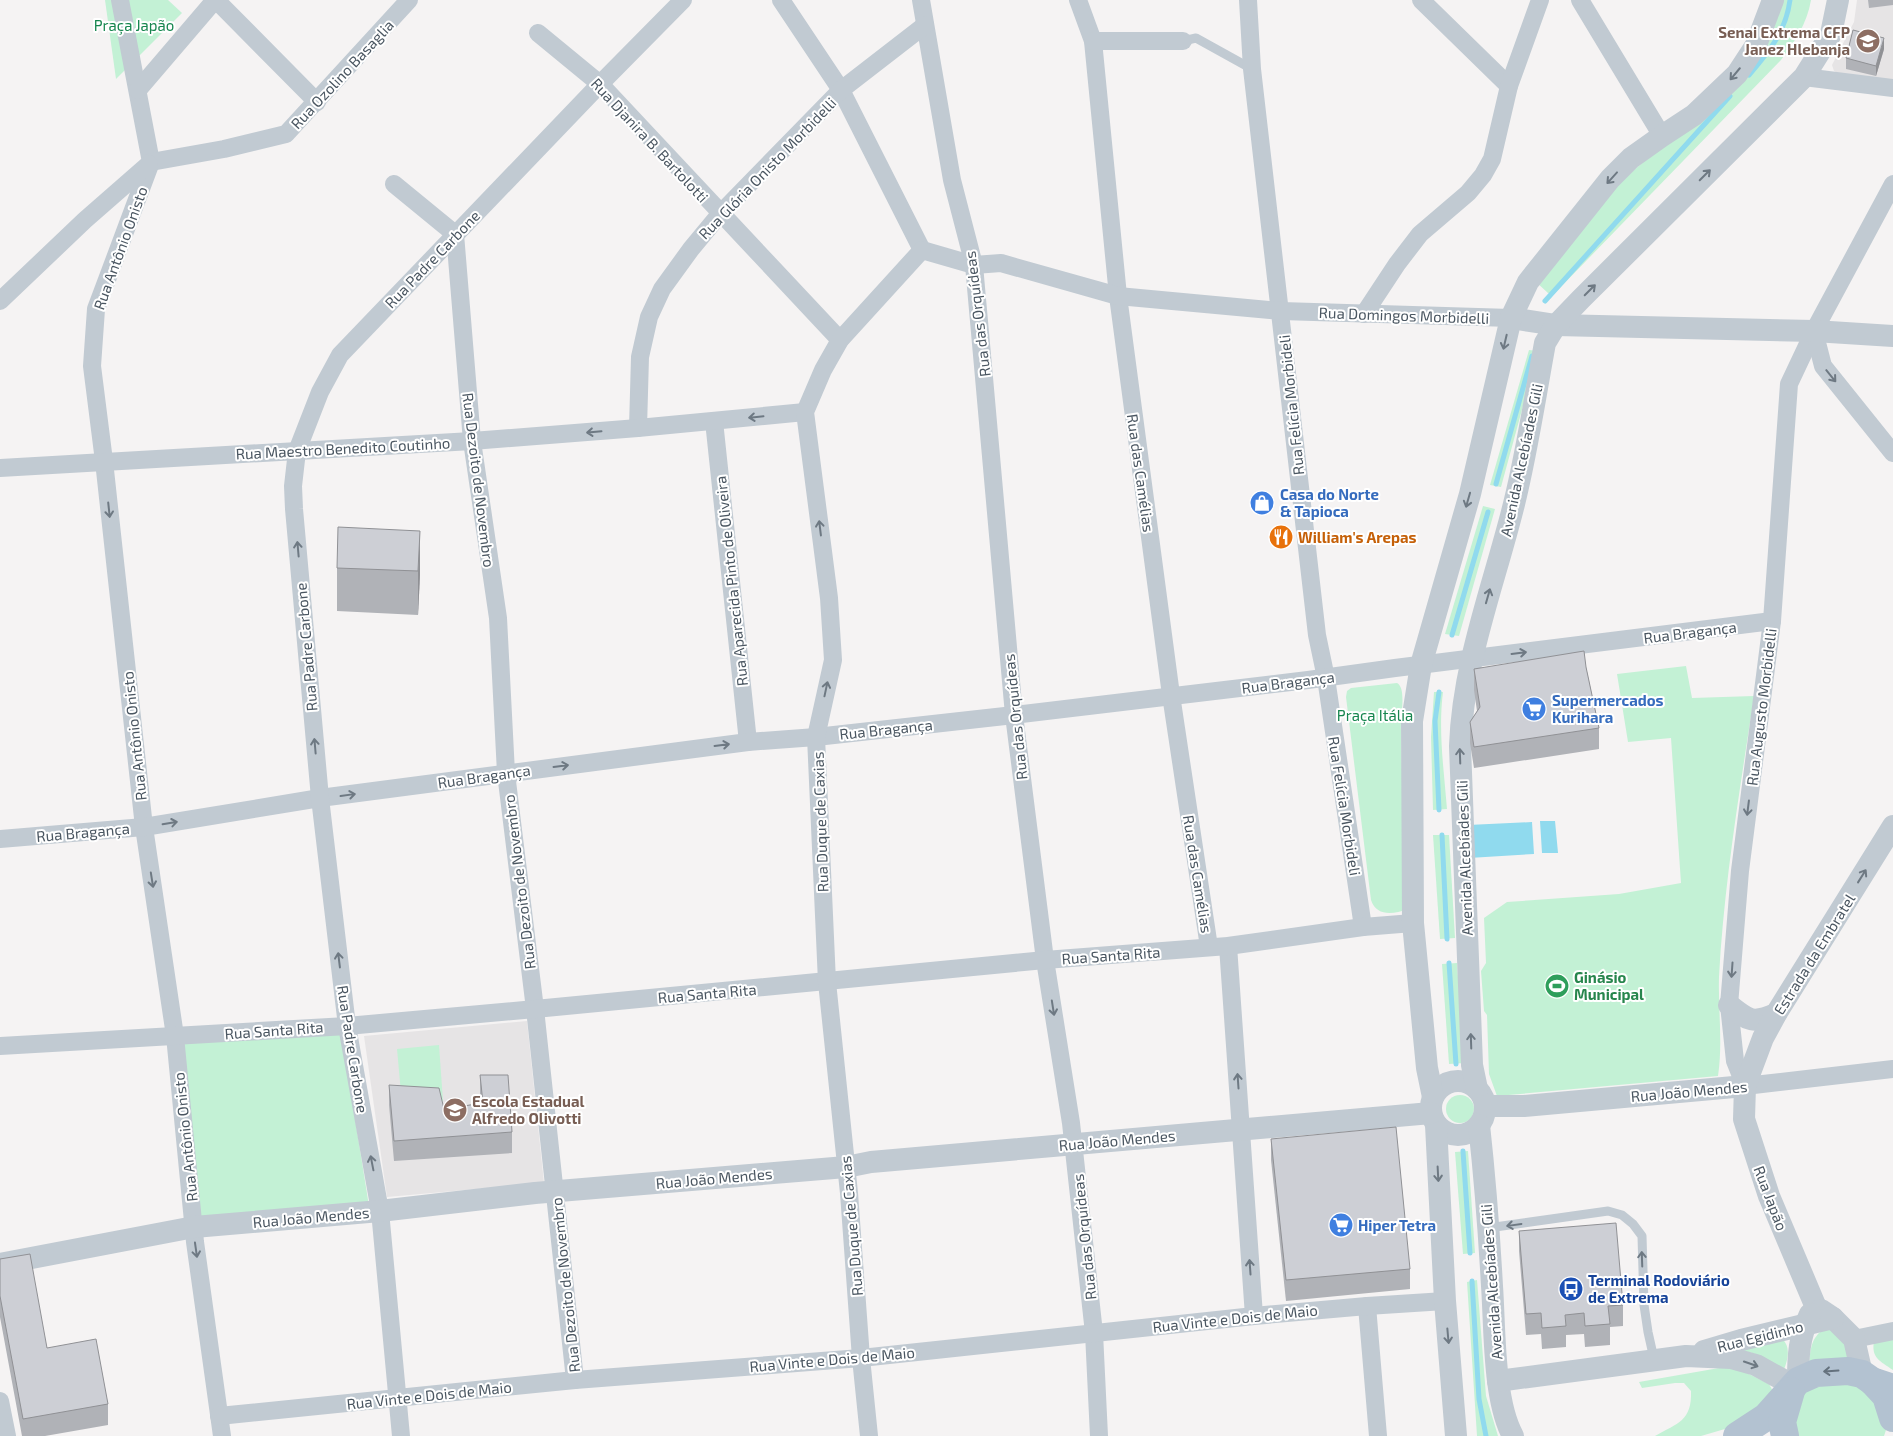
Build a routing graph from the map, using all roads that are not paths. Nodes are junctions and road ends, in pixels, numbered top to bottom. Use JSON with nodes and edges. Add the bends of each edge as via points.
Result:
{"nodes":[{"id":1,"x":120,"y":0,"type":"edge"},
{"id":2,"x":216,"y":0,"type":"edge"},
{"id":3,"x":409,"y":0,"type":"edge"},
{"id":4,"x":683,"y":0,"type":"edge"},
{"id":5,"x":781,"y":0,"type":"edge"},
{"id":6,"x":921,"y":0,"type":"edge"},
{"id":7,"x":1078,"y":0,"type":"edge"},
{"id":8,"x":1248,"y":0,"type":"edge"},
{"id":9,"x":1421,"y":0,"type":"edge"},
{"id":10,"x":1540,"y":0,"type":"edge"},
{"id":11,"x":1580,"y":0,"type":"edge"},
{"id":12,"x":1773,"y":0,"type":"edge"},
{"id":13,"x":1838,"y":0,"type":"edge"},
{"id":14,"x":925,"y":24,"type":"junction"},
{"id":15,"x":538,"y":33,"type":"dead end"},
{"id":16,"x":1093,"y":41,"type":"junction"},
{"id":17,"x":1183,"y":41,"type":"joint"},
{"id":18,"x":1252,"y":69,"type":"junction"},
{"id":19,"x":1804,"y":76,"type":"junction"},
{"id":20,"x":600,"y":84,"type":"junction"},
{"id":21,"x":1509,"y":86,"type":"junction"},
{"id":22,"x":1893,"y":88,"type":"edge"},
{"id":23,"x":138,"y":90,"type":"junction"},
{"id":24,"x":841,"y":90,"type":"junction"},
{"id":25,"x":317,"y":102,"type":"junction"},
{"id":26,"x":1662,"y":136,"type":"junction"},
{"id":27,"x":151,"y":162,"type":"junction"},
{"id":28,"x":394,"y":184,"type":"dead end"},
{"id":29,"x":1893,"y":184,"type":"edge"},
{"id":30,"x":720,"y":214,"type":"junction"},
{"id":31,"x":455,"y":234,"type":"junction"},
{"id":32,"x":922,"y":250,"type":"junction"},
{"id":33,"x":974,"y":265,"type":"junction"},
{"id":34,"x":1118,"y":296,"type":"junction"},
{"id":35,"x":0,"y":301,"type":"edge"},
{"id":36,"x":1281,"y":311,"type":"junction"},
{"id":37,"x":1364,"y":314,"type":"junction"},
{"id":38,"x":1511,"y":318,"type":"junction"},
{"id":39,"x":1556,"y":325,"type":"junction"},
{"id":40,"x":1814,"y":331,"type":"junction"},
{"id":41,"x":1893,"y":336,"type":"edge"},
{"id":42,"x":840,"y":340,"type":"junction"},
{"id":43,"x":805,"y":412,"type":"junction"},
{"id":44,"x":714,"y":421,"type":"junction"},
{"id":45,"x":638,"y":428,"type":"junction"},
{"id":46,"x":472,"y":441,"type":"junction"},
{"id":47,"x":297,"y":451,"type":"junction"},
{"id":48,"x":1893,"y":453,"type":"edge"},
{"id":49,"x":104,"y":461,"type":"junction"},
{"id":50,"x":0,"y":468,"type":"edge"},
{"id":51,"x":1772,"y":621,"type":"junction"},
{"id":52,"x":1471,"y":660,"type":"junction"},
{"id":53,"x":1421,"y":665,"type":"junction"},
{"id":54,"x":1326,"y":678,"type":"junction"},
{"id":55,"x":1171,"y":695,"type":"junction"},
{"id":56,"x":1014,"y":715,"type":"junction"},
{"id":57,"x":816,"y":736,"type":"junction"},
{"id":58,"x":748,"y":742,"type":"junction"},
{"id":59,"x":506,"y":773,"type":"junction"},
{"id":60,"x":320,"y":798,"type":"junction"},
{"id":61,"x":1893,"y":826,"type":"edge"},
{"id":62,"x":144,"y":827,"type":"junction"},
{"id":63,"x":0,"y":839,"type":"edge"},
{"id":64,"x":1413,"y":923,"type":"junction"},
{"id":65,"x":1363,"y":927,"type":"junction"},
{"id":66,"x":1228,"y":946,"type":"junction"},
{"id":67,"x":1209,"y":947,"type":"junction"},
{"id":68,"x":1045,"y":960,"type":"junction"},
{"id":69,"x":827,"y":982,"type":"junction"},
{"id":70,"x":1730,"y":1005,"type":"junction"},
{"id":71,"x":534,"y":1009,"type":"junction"},
{"id":72,"x":1776,"y":1014,"type":"junction"},
{"id":73,"x":347,"y":1026,"type":"junction"},
{"id":74,"x":175,"y":1036,"type":"junction"},
{"id":75,"x":0,"y":1046,"type":"edge"},
{"id":76,"x":1893,"y":1070,"type":"edge"},
{"id":77,"x":1745,"y":1086,"type":"junction"},
{"id":78,"x":1481,"y":1107,"type":"junction"},
{"id":79,"x":1433,"y":1112,"type":"junction"},
{"id":80,"x":1241,"y":1130,"type":"junction"},
{"id":81,"x":1074,"y":1144,"type":"junction"},
{"id":82,"x":846,"y":1167,"type":"junction"},
{"id":83,"x":555,"y":1192,"type":"junction"},
{"id":84,"x":380,"y":1211,"type":"junction"},
{"id":85,"x":194,"y":1227,"type":"junction"},
{"id":86,"x":1488,"y":1228,"type":"junction"},
{"id":87,"x":0,"y":1263,"type":"edge"},
{"id":88,"x":1445,"y":1301,"type":"junction"},
{"id":89,"x":1814,"y":1305,"type":"junction"},
{"id":90,"x":1367,"y":1306,"type":"junction"},
{"id":91,"x":1254,"y":1316,"type":"junction"},
{"id":92,"x":1833,"y":1318,"type":"junction"},
{"id":93,"x":1805,"y":1324,"type":"junction"},
{"id":94,"x":1893,"y":1330,"type":"edge"},
{"id":95,"x":1094,"y":1332,"type":"junction"},
{"id":96,"x":1854,"y":1339,"type":"junction"},
{"id":97,"x":1686,"y":1356,"type":"junction"},
{"id":98,"x":861,"y":1358,"type":"junction"},
{"id":99,"x":1654,"y":1360,"type":"junction"},
{"id":100,"x":575,"y":1380,"type":"junction"},
{"id":101,"x":1498,"y":1381,"type":"junction"},
{"id":102,"x":1876,"y":1381,"type":"edge"},
{"id":103,"x":1795,"y":1385,"type":"junction"},
{"id":104,"x":398,"y":1399,"type":"junction"},
{"id":105,"x":0,"y":1400,"type":"edge"},
{"id":106,"x":219,"y":1416,"type":"junction"},
{"id":107,"x":1893,"y":1418,"type":"edge"},
{"id":108,"x":7,"y":1436,"type":"edge"},
{"id":109,"x":222,"y":1436,"type":"edge"},
{"id":110,"x":401,"y":1436,"type":"edge"},
{"id":111,"x":869,"y":1436,"type":"edge"},
{"id":112,"x":1100,"y":1436,"type":"edge"},
{"id":113,"x":1378,"y":1436,"type":"edge"},
{"id":114,"x":1456,"y":1436,"type":"edge"},
{"id":115,"x":1513,"y":1436,"type":"edge"},
{"id":116,"x":1737,"y":1436,"type":"edge"},
{"id":117,"x":1785,"y":1436,"type":"edge"}],
"edges":[{"from":1,"to":23,"type":"street"},
{"from":2,"to":23,"type":"street"},
{"from":2,"to":25,"type":"street"},
{"from":3,"to":25,"type":"street","name":"Rua Ozolino Basaglia"},
{"from":4,"to":20,"type":"street","name":"Rua Padre Carbone"},
{"from":5,"to":24,"type":"street"},
{"from":6,"to":14,"type":"street","name":"Rua das Orquídeas"},
{"from":7,"to":16,"type":"street","name":"Rua das Camélias"},
{"from":8,"to":18,"type":"street","name":"Rua Felícia Morbideli"},
{"from":9,"to":21,"type":"street"},
{"from":10,"to":21,"type":"street"},
{"from":11,"to":26,"type":"street"},
{"from":12,"to":26,"type":"street","one_way":true,"via":[[1756,45],[1737,74],[1694,115]]},
{"from":13,"to":19,"type":"street","name":"Avenida Alcebíades Gili","via":[[1831,34]]},
{"from":14,"to":24,"type":"street","name":"Rua Glória Onisto Morbidelli"},
{"from":14,"to":33,"type":"street","name":"Rua das Orquídeas","via":[[952,180]]},
{"from":15,"to":20,"type":"street","name":"Rua Djanira B. Bartolotti"},
{"from":16,"to":17,"type":"street"},
{"from":16,"to":34,"type":"street","name":"Rua das Camélias"},
{"from":17,"to":18,"type":"lane","via":[[1196,38]]},
{"from":18,"to":36,"type":"street","name":"Rua Felícia Morbideli"},
{"from":19,"to":22,"type":"street"},
{"from":39,"to":19,"type":"street","name":"Avenida Alcebíades Gili","one_way":true},
{"from":20,"to":30,"type":"street","name":"Rua Djanira B. Bartolotti"},
{"from":20,"to":31,"type":"street","name":"Rua Padre Carbone"},
{"from":21,"to":37,"type":"street","via":[[1492,160],[1483,175],[1468,193],[1420,234]]},
{"from":23,"to":27,"type":"street"},
{"from":24,"to":30,"type":"street","name":"Rua Glória Onisto Morbidelli"},
{"from":24,"to":32,"type":"street"},
{"from":25,"to":27,"type":"street","name":"Rua Ozolino Basaglia","via":[[286,134]]},
{"from":26,"to":38,"type":"street","one_way":true,"via":[[1631,158],[1610,179],[1528,282]]},
{"from":27,"to":35,"type":"street"},
{"from":27,"to":49,"type":"street","name":"Rua Antônio Onisto","via":[[96,309],[92,366]]},
{"from":28,"to":31,"type":"street"},
{"from":29,"to":40,"type":"street","name":"Rua Augusto Morbidelli"},
{"from":30,"to":42,"type":"street","name":"Rua Djanira B. Bartolotti"},
{"from":30,"to":45,"type":"street","name":"Rua Glória Onisto Morbidelli","via":[[662,289],[649,317],[640,357]]},
{"from":31,"to":46,"type":"street","name":"Rua Dezoito de Novembro"},
{"from":31,"to":47,"type":"street","name":"Rua Padre Carbone","via":[[340,355],[320,392]]},
{"from":32,"to":33,"type":"street","name":"Rua Domingos Morbidelli"},
{"from":32,"to":42,"type":"street"},
{"from":33,"to":34,"type":"street","name":"Rua Domingos Morbidelli","via":[[1001,263]]},
{"from":33,"to":56,"type":"street","name":"Rua das Orquídeas"},
{"from":34,"to":36,"type":"street","name":"Rua Domingos Morbidelli"},
{"from":34,"to":55,"type":"street","name":"Rua das Camélias"},
{"from":36,"to":37,"type":"street","name":"Rua Domingos Morbidelli"},
{"from":36,"to":54,"type":"street","name":"Rua Felícia Morbideli","via":[[1317,635]]},
{"from":37,"to":38,"type":"street","name":"Rua Domingos Morbidelli"},
{"from":38,"to":39,"type":"street","name":"Rua Domingos Morbidelli"},
{"from":38,"to":53,"type":"street","one_way":true,"via":[[1470,494]]},
{"from":39,"to":40,"type":"street","name":"Rua Domingos Morbidelli"},
{"from":52,"to":39,"type":"street","name":"Avenida Alcebíades Gili","one_way":true,"via":[[1514,504],[1545,343]]},
{"from":40,"to":41,"type":"street","name":"Rua Domingos Morbidelli"},
{"from":40,"to":48,"type":"street","one_way":true,"via":[[1823,366]]},
{"from":40,"to":51,"type":"street","name":"Rua Augusto Morbidelli","via":[[1789,384]]},
{"from":42,"to":43,"type":"street"},
{"from":43,"to":44,"type":"street","name":"Rua Maestro Benedito Coutinho","one_way":true},
{"from":57,"to":43,"type":"street","name":"Rua Duque de Caxias","one_way":true,"via":[[832,660],[829,598]]},
{"from":44,"to":45,"type":"street","name":"Rua Maestro Benedito Coutinho"},
{"from":44,"to":58,"type":"street","name":"Rua Aparecida Pinto de Oliveira"},
{"from":45,"to":46,"type":"street","name":"Rua Maestro Benedito Coutinho","one_way":true},
{"from":46,"to":47,"type":"street","name":"Rua Maestro Benedito Coutinho"},
{"from":46,"to":59,"type":"street","name":"Rua Dezoito de Novembro","via":[[498,618]]},
{"from":47,"to":49,"type":"street","name":"Rua Maestro Benedito Coutinho"},
{"from":60,"to":47,"type":"street","name":"Rua Padre Carbone","one_way":true,"via":[[294,509]]},
{"from":49,"to":50,"type":"street","name":"Rua Maestro Benedito Coutinho"},
{"from":49,"to":62,"type":"street","name":"Rua Antônio Onisto","one_way":true},
{"from":52,"to":51,"type":"street","name":"Rua Bragança","one_way":true},
{"from":51,"to":70,"type":"street","name":"Rua Augusto Morbidelli","one_way":true,"via":[[1740,871]]},
{"from":52,"to":53,"type":"street","name":"Rua Bragança"},
{"from":78,"to":52,"type":"street","name":"Avenida Alcebíades Gili","one_way":true,"via":[[1472,1056],[1460,746],[1460,720]]},
{"from":53,"to":54,"type":"street","name":"Rua Bragança"},
{"from":53,"to":64,"type":"street","via":[[1412,721]]},
{"from":54,"to":55,"type":"street","name":"Rua Bragança"},
{"from":54,"to":65,"type":"street","name":"Rua Felícia Morbideli"},
{"from":55,"to":56,"type":"street","name":"Rua Bragança"},
{"from":55,"to":67,"type":"street","name":"Rua das Camélias"},
{"from":56,"to":57,"type":"street","name":"Rua Bragança"},
{"from":56,"to":68,"type":"street","name":"Rua das Orquídeas"},
{"from":57,"to":58,"type":"street","name":"Rua Bragança"},
{"from":57,"to":69,"type":"street","name":"Rua Duque de Caxias"},
{"from":59,"to":58,"type":"street","name":"Rua Bragança","one_way":true},
{"from":60,"to":59,"type":"street","name":"Rua Bragança","one_way":true},
{"from":59,"to":71,"type":"street","name":"Rua Dezoito de Novembro"},
{"from":62,"to":60,"type":"street","name":"Rua Bragança","one_way":true},
{"from":73,"to":60,"type":"street","name":"Rua Padre Carbone","one_way":true},
{"from":72,"to":61,"type":"street","name":"Estrada da Embratel","one_way":true},
{"from":62,"to":63,"type":"street","name":"Rua Bragança"},
{"from":62,"to":74,"type":"street","name":"Rua Antônio Onisto","one_way":true},
{"from":64,"to":65,"type":"street","name":"Rua Santa Rita"},
{"from":64,"to":79,"type":"street"},
{"from":65,"to":66,"type":"street","name":"Rua Santa Rita"},
{"from":66,"to":67,"type":"street","name":"Rua Santa Rita"},
{"from":80,"to":66,"type":"street","name":"Rua das Camélias","one_way":true},
{"from":67,"to":68,"type":"street","name":"Rua Santa Rita"},
{"from":68,"to":69,"type":"street","name":"Rua Santa Rita"},
{"from":68,"to":81,"type":"street","name":"Rua das Orquídeas","one_way":true},
{"from":69,"to":71,"type":"street","name":"Rua Santa Rita"},
{"from":69,"to":82,"type":"street","name":"Rua Duque de Caxias"},
{"from":70,"to":72,"type":"street","via":[[1752,1021]]},
{"from":70,"to":77,"type":"street","name":"Rua Augusto Morbidelli","via":[[1735,1061]]},
{"from":71,"to":73,"type":"street","name":"Rua Santa Rita"},
{"from":71,"to":83,"type":"street","name":"Rua Dezoito de Novembro"},
{"from":72,"to":77,"type":"street","name":"Estrada da Embratel"},
{"from":73,"to":74,"type":"street","name":"Rua Santa Rita"},
{"from":84,"to":73,"type":"street","name":"Rua Padre Carbone","one_way":true},
{"from":74,"to":75,"type":"street","name":"Rua Santa Rita"},
{"from":74,"to":85,"type":"street","name":"Rua Antônio Onisto"},
{"from":76,"to":77,"type":"street","name":"Rua João Mendes"},
{"from":77,"to":78,"type":"street","name":"Rua João Mendes"},
{"from":77,"to":89,"type":"street","name":"Rua Japão","via":[[1744,1119],[1759,1168]]},
{"from":78,"to":79,"type":"street","via":[[1473,1131],[1458,1136],[1450,1134]]},
{"from":78,"to":79,"type":"street","via":[[1470,1084],[1462,1081],[1444,1084],[1437,1090]]},
{"from":78,"to":86,"type":"street","name":"Avenida Alcebíades Gili"},
{"from":79,"to":80,"type":"street","name":"Rua João Mendes"},
{"from":79,"to":88,"type":"street","one_way":true},
{"from":80,"to":81,"type":"street","name":"Rua João Mendes"},
{"from":91,"to":80,"type":"street","name":"Rua das Camélias","one_way":true},
{"from":81,"to":82,"type":"street","name":"Rua João Mendes","via":[[870,1162]]},
{"from":81,"to":95,"type":"street","name":"Rua das Orquídeas"},
{"from":82,"to":83,"type":"street","name":"Rua João Mendes"},
{"from":82,"to":98,"type":"street","name":"Rua Duque de Caxias"},
{"from":83,"to":84,"type":"street","name":"Rua João Mendes"},
{"from":83,"to":100,"type":"street","name":"Rua Dezoito de Novembro"},
{"from":84,"to":85,"type":"street","name":"Rua João Mendes"},
{"from":84,"to":104,"type":"street","name":"Rua Padre Carbone"},
{"from":85,"to":87,"type":"street","name":"Rua João Mendes"},
{"from":85,"to":106,"type":"street","name":"Rua Antônio Onisto","one_way":true},
{"from":99,"to":86,"type":"lane","one_way":true,"via":[[1644,1305],[1642,1236],[1628,1219],[1608,1211]]},
{"from":86,"to":101,"type":"street","name":"Avenida Alcebíades Gili"},
{"from":88,"to":90,"type":"street","name":"Rua Vinte e Dois de Maio"},
{"from":88,"to":114,"type":"street","one_way":true},
{"from":89,"to":92,"type":"street"},
{"from":89,"to":93,"type":"street"},
{"from":90,"to":91,"type":"street","name":"Rua Vinte e Dois de Maio"},
{"from":90,"to":113,"type":"street"},
{"from":91,"to":95,"type":"street","name":"Rua Vinte e Dois de Maio"},
{"from":92,"to":93,"type":"street","name":"Rua Egidinho"},
{"from":92,"to":96,"type":"street"},
{"from":93,"to":97,"type":"street","name":"Rua Egidinho"},
{"from":93,"to":103,"type":"street","via":[[1800,1338]]},
{"from":94,"to":96,"type":"street"},
{"from":95,"to":98,"type":"street","name":"Rua Vinte e Dois de Maio"},
{"from":95,"to":112,"type":"street","name":"Rua das Orquídeas"},
{"from":96,"to":102,"type":"street"},
{"from":97,"to":99,"type":"street"},
{"from":97,"to":103,"type":"street","one_way":true,"via":[[1732,1358],[1756,1365]]},
{"from":98,"to":100,"type":"street","name":"Rua Vinte e Dois de Maio"},
{"from":98,"to":111,"type":"street","name":"Rua Duque de Caxias"},
{"from":99,"to":101,"type":"street"},
{"from":100,"to":104,"type":"street","name":"Rua Vinte e Dois de Maio"},
{"from":101,"to":115,"type":"street","name":"Avenida Alcebíades Gili","via":[[1501,1404]]},
{"from":102,"to":103,"type":"main road","one_way":true,"via":[[1848,1371],[1832,1370],[1816,1372]]},
{"from":102,"to":107,"type":"main road","via":[[1886,1396]]},
{"from":103,"to":116,"type":"main road","via":[[1766,1417]]},
{"from":103,"to":117,"type":"main road","via":[[1782,1422]]},
{"from":104,"to":106,"type":"street","name":"Rua Vinte e Dois de Maio"},
{"from":104,"to":110,"type":"street","name":"Rua Padre Carbone"},
{"from":105,"to":108,"type":"street"},
{"from":106,"to":109,"type":"street","name":"Rua Antônio Onisto"}]}
